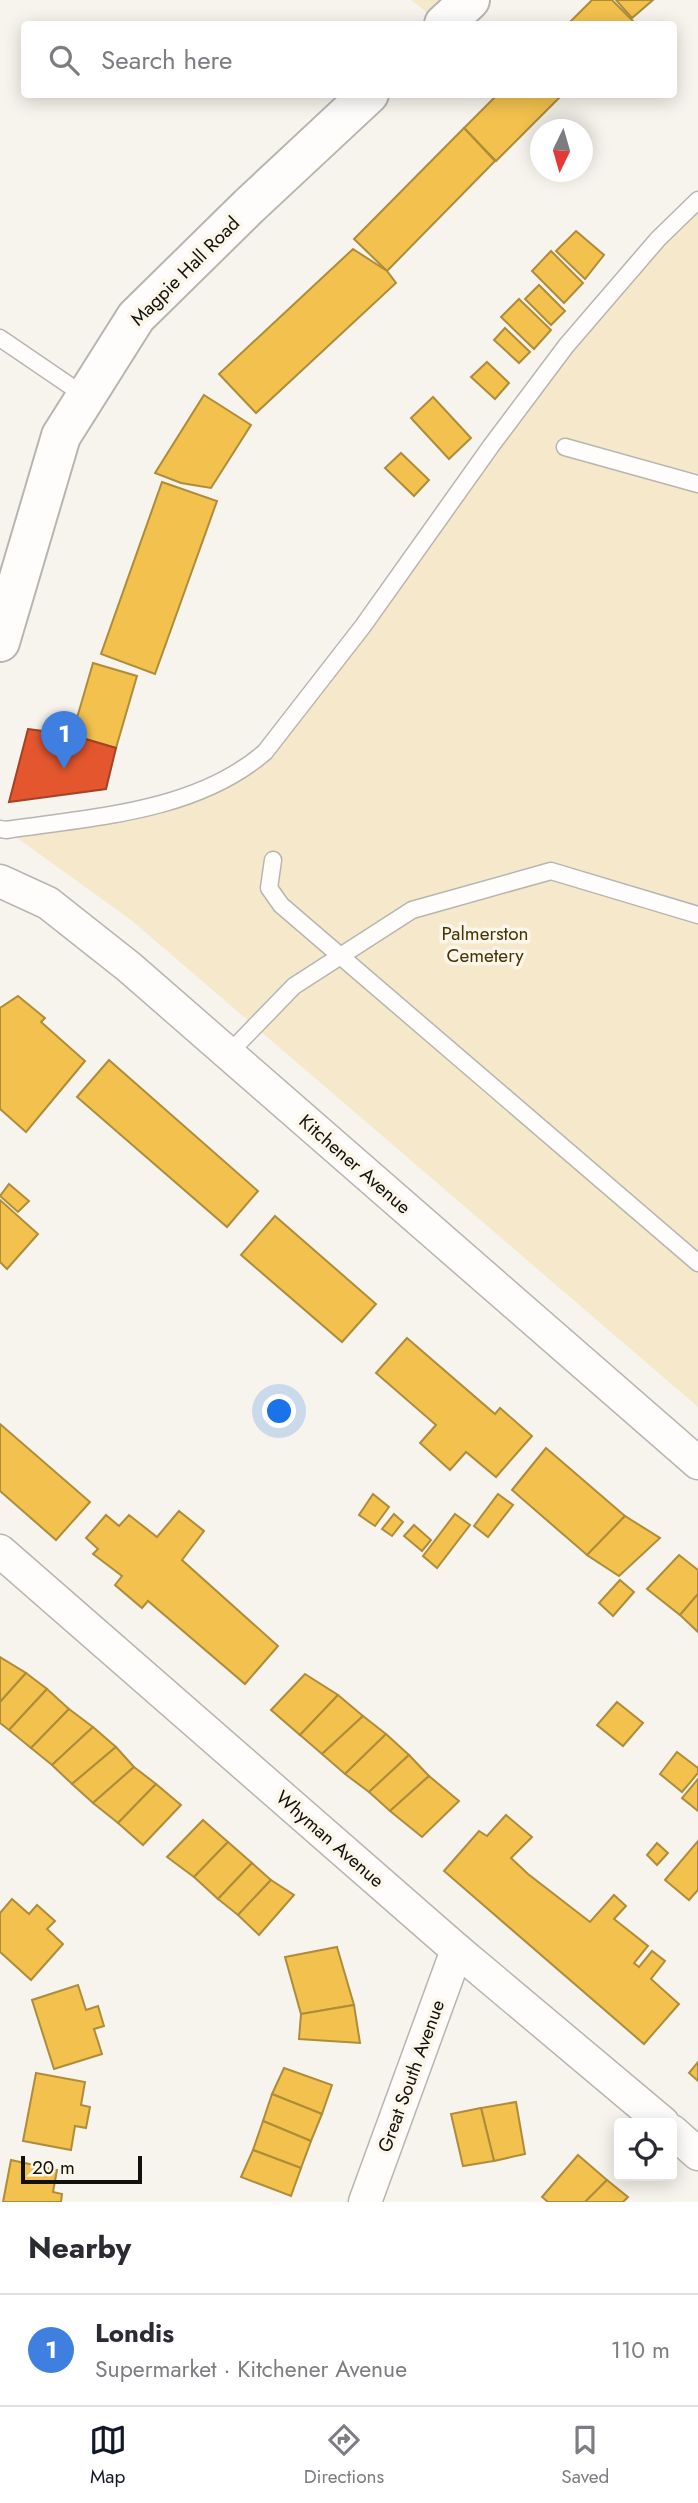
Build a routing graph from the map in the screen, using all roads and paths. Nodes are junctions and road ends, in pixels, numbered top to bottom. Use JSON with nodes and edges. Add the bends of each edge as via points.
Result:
{"nodes":[{"id":1,"x":470,"y":0,"type":"edge"},
{"id":2,"x":447,"y":21,"type":"edge"},
{"id":3,"x":365,"y":98,"type":"edge"},
{"id":4,"x":698,"y":200,"type":"edge"},
{"id":5,"x":0,"y":338,"type":"edge"},
{"id":6,"x":85,"y":396,"type":"junction"},
{"id":7,"x":565,"y":447,"type":"dead end"},
{"id":8,"x":698,"y":484,"type":"edge"},
{"id":9,"x":0,"y":642,"type":"edge"},
{"id":10,"x":0,"y":829,"type":"edge"},
{"id":11,"x":273,"y":860,"type":"dead end"},
{"id":12,"x":0,"y":881,"type":"edge"},
{"id":13,"x":698,"y":915,"type":"edge"},
{"id":14,"x":340,"y":956,"type":"junction"},
{"id":15,"x":229,"y":1053,"type":"junction"},
{"id":16,"x":698,"y":1263,"type":"edge"},
{"id":17,"x":698,"y":1463,"type":"edge"},
{"id":18,"x":0,"y":1552,"type":"edge"},
{"id":19,"x":457,"y":1950,"type":"junction"},
{"id":20,"x":657,"y":2118,"type":"edge"},
{"id":21,"x":677,"y":2135,"type":"edge"},
{"id":22,"x":698,"y":2154,"type":"edge"},
{"id":23,"x":365,"y":2202,"type":"edge"}],
"edges":[{"from":1,"to":2,"type":"street"},
{"from":3,"to":6,"type":"street","name":"Magpie Hall Road","via":[[136,317]]},
{"from":4,"to":10,"type":"lane","via":[[658,239],[566,346],[363,626],[265,752],[222,782],[167,802],[103,816]]},
{"from":5,"to":6,"type":"lane"},
{"from":6,"to":9,"type":"street","name":"Magpie Hall Road","via":[[61,436]]},
{"from":7,"to":8,"type":"lane"},
{"from":11,"to":14,"type":"lane","via":[[269,888],[281,905]]},
{"from":12,"to":15,"type":"street","name":"Kitchener Avenue","via":[[48,903]]},
{"from":13,"to":14,"type":"lane","via":[[551,871],[412,910]]},
{"from":14,"to":15,"type":"lane","via":[[294,986]]},
{"from":14,"to":16,"type":"lane"},
{"from":15,"to":17,"type":"street","name":"Kitchener Avenue"},
{"from":18,"to":19,"type":"street","name":"Whyman Avenue"},
{"from":19,"to":20,"type":"street","name":"Whyman Avenue"},
{"from":19,"to":23,"type":"street","name":"Great South Avenue"},
{"from":21,"to":22,"type":"street"}]}
